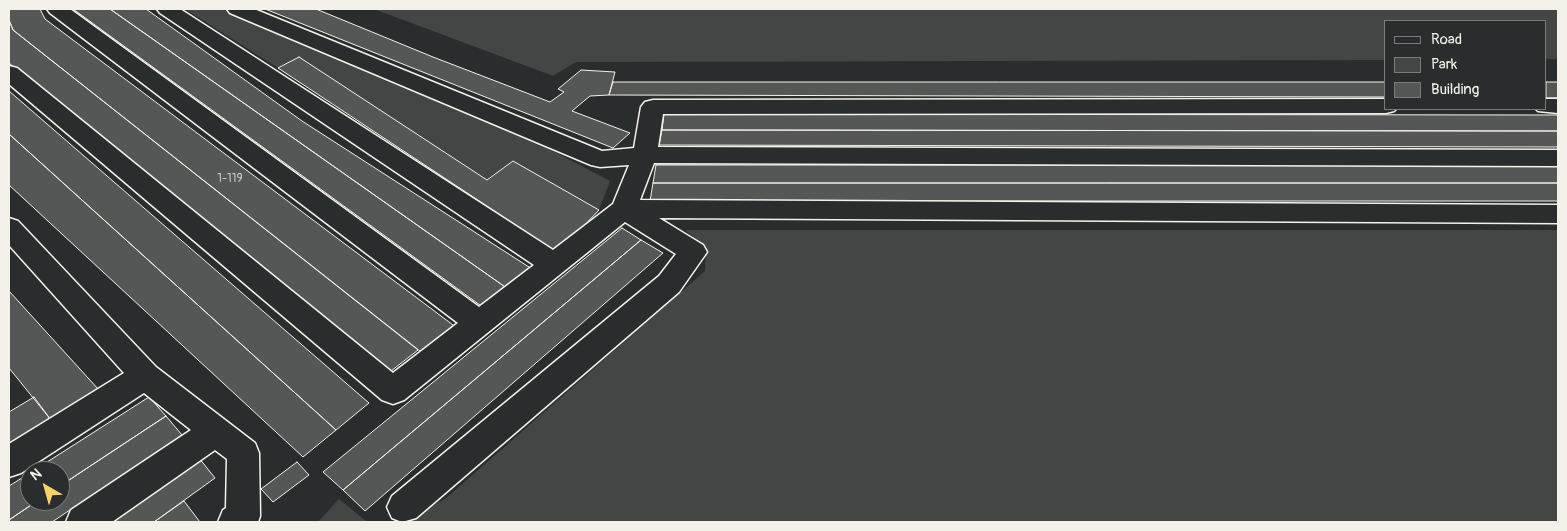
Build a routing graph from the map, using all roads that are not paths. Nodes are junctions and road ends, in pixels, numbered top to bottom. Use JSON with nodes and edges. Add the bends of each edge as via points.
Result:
{"nodes":[{"id":1,"x":57,"y":9,"type":"edge"},
{"id":2,"x":167,"y":9,"type":"edge"},
{"id":3,"x":237,"y":9,"type":"edge"},
{"id":4,"x":9,"y":73,"type":"edge"},
{"id":5,"x":1384,"y":106,"type":"edge"},
{"id":6,"x":644,"y":155,"type":"junction"},
{"id":7,"x":1558,"y":158,"type":"edge"},
{"id":8,"x":624,"y":209,"type":"junction"},
{"id":9,"x":1558,"y":214,"type":"edge"},
{"id":10,"x":9,"y":228,"type":"edge"},
{"id":11,"x":554,"y":265,"type":"junction"},
{"id":12,"x":480,"y":324,"type":"junction"},
{"id":13,"x":145,"y":376,"type":"junction"},
{"id":14,"x":216,"y":431,"type":"junction"},
{"id":15,"x":9,"y":462,"type":"edge"},
{"id":16,"x":404,"y":507,"type":"dead end"},
{"id":17,"x":83,"y":522,"type":"edge"},
{"id":18,"x":235,"y":522,"type":"edge"}],
"edges":[{"from":1,"to":12,"type":"lane"},
{"from":2,"to":11,"type":"lane"},
{"from":3,"to":6,"type":"lane","via":[[600,159]]},
{"from":4,"to":12,"type":"lane","via":[[394,392]]},
{"from":5,"to":6,"type":"lane","via":[[652,107]]},
{"from":6,"to":7,"type":"lane"},
{"from":6,"to":8,"type":"lane"},
{"from":8,"to":9,"type":"lane"},
{"from":8,"to":11,"type":"lane"},
{"from":8,"to":16,"type":"lane","via":[[693,252],[669,284]]},
{"from":10,"to":13,"type":"lane"},
{"from":11,"to":12,"type":"lane"},
{"from":13,"to":14,"type":"lane"},
{"from":13,"to":15,"type":"lane"},
{"from":14,"to":17,"type":"lane"},
{"from":14,"to":18,"type":"lane","via":[[243,453],[244,516]]}]}
